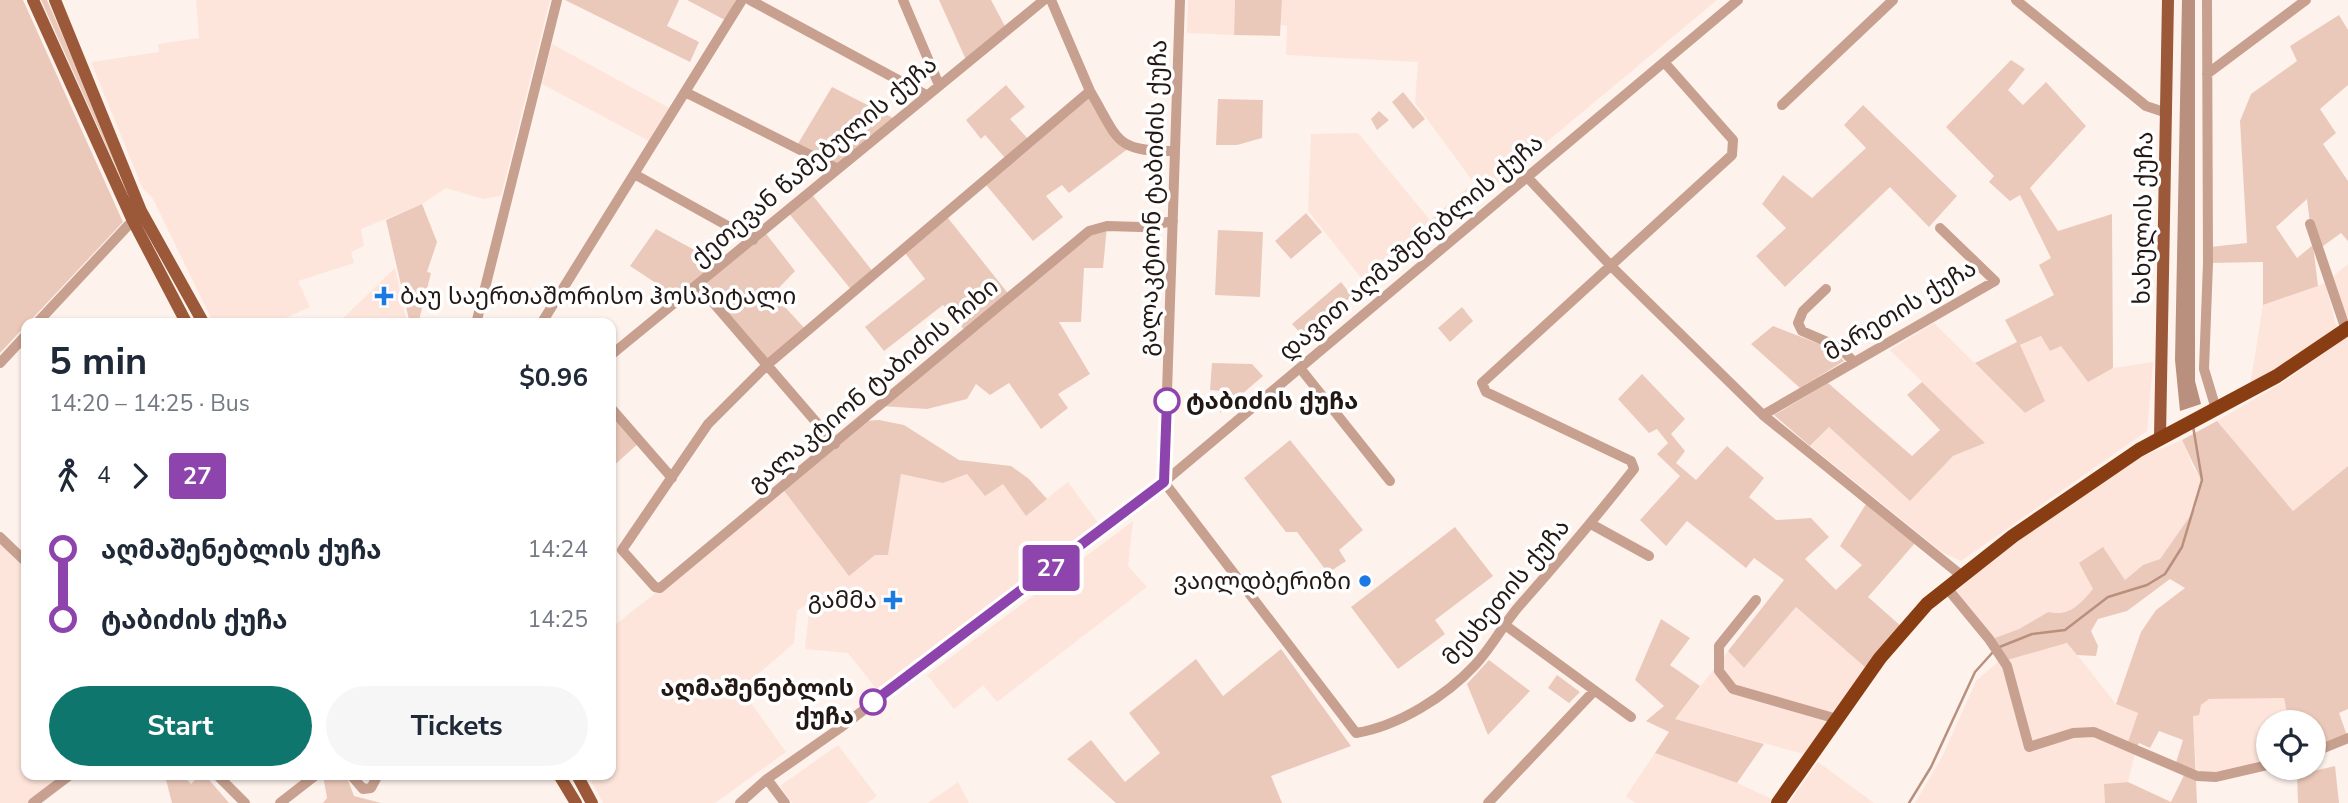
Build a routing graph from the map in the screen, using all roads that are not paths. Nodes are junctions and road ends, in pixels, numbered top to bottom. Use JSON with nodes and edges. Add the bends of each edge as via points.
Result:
{"nodes":[{"id":1,"x":33,"y":0,"type":"edge"},
{"id":2,"x":55,"y":0,"type":"edge"},
{"id":3,"x":557,"y":0,"type":"edge"},
{"id":4,"x":742,"y":0,"type":"edge"},
{"id":5,"x":750,"y":0,"type":"edge"},
{"id":6,"x":903,"y":0,"type":"edge"},
{"id":7,"x":1044,"y":0,"type":"edge"},
{"id":8,"x":1051,"y":0,"type":"edge"},
{"id":9,"x":1180,"y":0,"type":"edge"},
{"id":10,"x":1738,"y":0,"type":"edge"},
{"id":11,"x":1893,"y":0,"type":"edge"},
{"id":12,"x":2016,"y":0,"type":"edge"},
{"id":13,"x":2168,"y":0,"type":"edge"},
{"id":14,"x":2207,"y":0,"type":"edge"},
{"id":15,"x":2306,"y":0,"type":"edge"},
{"id":16,"x":1664,"y":62,"type":"junction"},
{"id":17,"x":2207,"y":74,"type":"junction"},
{"id":18,"x":939,"y":85,"type":"junction"},
{"id":19,"x":1090,"y":91,"type":"junction"},
{"id":20,"x":687,"y":93,"type":"junction"},
{"id":21,"x":926,"y":95,"type":"junction"},
{"id":22,"x":1782,"y":105,"type":"dead end"},
{"id":23,"x":2167,"y":113,"type":"junction"},
{"id":24,"x":1175,"y":151,"type":"junction"},
{"id":25,"x":838,"y":169,"type":"junction"},
{"id":26,"x":636,"y":175,"type":"junction"},
{"id":27,"x":1527,"y":177,"type":"junction"},
{"id":28,"x":137,"y":216,"type":"junction"},
{"id":29,"x":1173,"y":221,"type":"junction"},
{"id":30,"x":2310,"y":224,"type":"dead end"},
{"id":31,"x":1940,"y":228,"type":"dead end"},
{"id":32,"x":753,"y":240,"type":"junction"},
{"id":33,"x":1612,"y":267,"type":"junction"},
{"id":34,"x":698,"y":285,"type":"junction"},
{"id":35,"x":1826,"y":289,"type":"dead end"},
{"id":36,"x":42,"y":318,"type":"edge"},
{"id":37,"x":184,"y":318,"type":"edge"},
{"id":38,"x":200,"y":318,"type":"edge"},
{"id":39,"x":478,"y":318,"type":"edge"},
{"id":40,"x":545,"y":318,"type":"edge"},
{"id":41,"x":2347,"y":329,"type":"edge"},
{"id":42,"x":21,"y":340,"type":"edge"},
{"id":43,"x":616,"y":351,"type":"edge"},
{"id":44,"x":1854,"y":362,"type":"junction"},
{"id":45,"x":0,"y":363,"type":"edge"},
{"id":46,"x":767,"y":365,"type":"junction"},
{"id":47,"x":1300,"y":368,"type":"junction"},
{"id":48,"x":2216,"y":409,"type":"junction"},
{"id":49,"x":616,"y":414,"type":"edge"},
{"id":50,"x":1763,"y":415,"type":"junction"},
{"id":51,"x":2160,"y":437,"type":"junction"},
{"id":52,"x":835,"y":444,"type":"junction"},
{"id":53,"x":672,"y":478,"type":"junction"},
{"id":54,"x":1390,"y":481,"type":"dead end"},
{"id":55,"x":1164,"y":482,"type":"junction"},
{"id":56,"x":1591,"y":523,"type":"junction"},
{"id":57,"x":0,"y":537,"type":"edge"},
{"id":58,"x":1649,"y":556,"type":"dead end"},
{"id":59,"x":21,"y":557,"type":"edge"},
{"id":60,"x":1962,"y":576,"type":"junction"},
{"id":61,"x":1947,"y":588,"type":"junction"},
{"id":62,"x":1756,"y":600,"type":"dead end"},
{"id":63,"x":1505,"y":625,"type":"junction"},
{"id":64,"x":1594,"y":691,"type":"junction"},
{"id":65,"x":1631,"y":717,"type":"dead end"},
{"id":66,"x":1837,"y":719,"type":"junction"},
{"id":67,"x":2348,"y":738,"type":"edge"},
{"id":68,"x":2326,"y":747,"type":"edge"},
{"id":69,"x":2256,"y":768,"type":"edge"},
{"id":70,"x":767,"y":779,"type":"junction"},
{"id":71,"x":63,"y":780,"type":"edge"},
{"id":72,"x":222,"y":780,"type":"edge"},
{"id":73,"x":310,"y":780,"type":"edge"},
{"id":74,"x":355,"y":780,"type":"edge"},
{"id":75,"x":375,"y":780,"type":"edge"},
{"id":76,"x":562,"y":780,"type":"edge"},
{"id":77,"x":580,"y":780,"type":"edge"},
{"id":78,"x":33,"y":803,"type":"edge"},
{"id":79,"x":245,"y":803,"type":"edge"},
{"id":80,"x":280,"y":803,"type":"edge"},
{"id":81,"x":576,"y":803,"type":"edge"},
{"id":82,"x":592,"y":803,"type":"edge"},
{"id":83,"x":740,"y":803,"type":"edge"},
{"id":84,"x":785,"y":803,"type":"edge"},
{"id":85,"x":1489,"y":803,"type":"edge"},
{"id":86,"x":1778,"y":803,"type":"edge"}],
"edges":[{"from":1,"to":28,"type":"main road"},
{"from":2,"to":28,"type":"main road"},
{"from":3,"to":39,"type":"street"},
{"from":4,"to":20,"type":"street"},
{"from":5,"to":21,"type":"street"},
{"from":6,"to":18,"type":"street"},
{"from":7,"to":18,"type":"street","name":"ქეთევან წამებულის ქუჩა"},
{"from":8,"to":19,"type":"street"},
{"from":9,"to":24,"type":"street","name":"გალაკტიონ ტაბიძის ქუჩა"},
{"from":10,"to":16,"type":"street","name":"დავით აღმაშენებლის ქუჩა"},
{"from":11,"to":22,"type":"street"},
{"from":12,"to":23,"type":"street","via":[[2147,106]]},
{"from":13,"to":23,"type":"main road","name":"ხახულის ქუჩა"},
{"from":14,"to":17,"type":"street"},
{"from":15,"to":17,"type":"street"},
{"from":16,"to":27,"type":"street","name":"დავით აღმაშენებლის ქუჩა"},
{"from":16,"to":33,"type":"street","via":[[1733,141],[1734,148],[1732,155]]},
{"from":17,"to":48,"type":"street","via":[[2204,369]]},
{"from":18,"to":21,"type":"street","name":"ქეთევან წამებულის ქუჩა"},
{"from":19,"to":24,"type":"street","via":[[1129,148]]},
{"from":19,"to":46,"type":"street"},
{"from":20,"to":25,"type":"street"},
{"from":20,"to":26,"type":"street"},
{"from":21,"to":25,"type":"street","name":"ქეთევან წამებულის ქუჩა"},
{"from":23,"to":51,"type":"main road","name":"ხახულის ქუჩა"},
{"from":24,"to":29,"type":"street","name":"გალაკტიონ ტაბიძის ქუჩა"},
{"from":25,"to":32,"type":"street","name":"ქეთევან წამებულის ქუჩა"},
{"from":26,"to":32,"type":"street"},
{"from":26,"to":40,"type":"street"},
{"from":27,"to":33,"type":"street"},
{"from":27,"to":47,"type":"street","name":"დავით აღმაშენებლის ქუჩა"},
{"from":28,"to":36,"type":"street"},
{"from":28,"to":37,"type":"main road"},
{"from":28,"to":38,"type":"main road"},
{"from":29,"to":52,"type":"street","name":"გალაკტიონ ტაბიძის ჩიხი","via":[[1089,231]]},
{"from":29,"to":55,"type":"street","name":"გალაკტიონ ტაბიძის ქუჩა"},
{"from":30,"to":41,"type":"street"},
{"from":31,"to":44,"type":"street","name":"მარეთის ქუჩა","via":[[1995,281]]},
{"from":32,"to":34,"type":"street","name":"ქეთევან წამებულის ქუჩა"},
{"from":33,"to":50,"type":"street"},
{"from":33,"to":56,"type":"street","name":"მესხეთის ქუჩა","via":[[1482,383],[1486,392],[1634,463]]},
{"from":34,"to":43,"type":"street","name":"ქეთევან წამებულის ქუჩა"},
{"from":34,"to":46,"type":"street"},
{"from":35,"to":44,"type":"street","via":[[1803,311],[1798,323],[1802,331],[1839,347]]},
{"from":41,"to":48,"type":"highway","via":[[2277,376]]},
{"from":42,"to":45,"type":"street"},
{"from":44,"to":50,"type":"street","name":"მარეთის ქუჩა"},
{"from":46,"to":52,"type":"street"},
{"from":46,"to":53,"type":"street","via":[[708,424]]},
{"from":47,"to":54,"type":"street"},
{"from":47,"to":55,"type":"street","name":"დავით აღმაშენებლის ქუჩა"},
{"from":48,"to":51,"type":"highway"},
{"from":49,"to":53,"type":"street"},
{"from":50,"to":60,"type":"street"},
{"from":51,"to":60,"type":"highway"},
{"from":52,"to":53,"type":"street","name":"გალაკტიონ ტაბიძის ჩიხი","via":[[660,588],[622,550]]},
{"from":55,"to":63,"type":"street","name":"მესხეთის ქუჩა","via":[[1356,733],[1419,708],[1452,687],[1477,664]]},
{"from":55,"to":70,"type":"street","name":"დავით აღმაშენებლის ქუჩა"},
{"from":56,"to":58,"type":"street"},
{"from":56,"to":63,"type":"street","name":"მესხეთის ქუჩა"},
{"from":57,"to":59,"type":"street"},
{"from":60,"to":61,"type":"highway"},
{"from":61,"to":66,"type":"highway","via":[[1880,658]]},
{"from":61,"to":69,"type":"street","via":[[2003,659],[2029,747],[2073,733],[2094,732],[2197,776],[2216,777]]},
{"from":62,"to":66,"type":"street","via":[[1719,646],[1719,671],[1733,689]]},
{"from":63,"to":64,"type":"street"},
{"from":64,"to":65,"type":"street"},
{"from":64,"to":85,"type":"street"},
{"from":66,"to":86,"type":"highway"},
{"from":67,"to":68,"type":"street"},
{"from":70,"to":83,"type":"street","name":"დავით აღმაშენებლის ქუჩა"},
{"from":70,"to":84,"type":"street"},
{"from":71,"to":78,"type":"street"},
{"from":72,"to":79,"type":"street"},
{"from":73,"to":80,"type":"street"},
{"from":74,"to":75,"type":"street","via":[[363,789],[371,788]]},
{"from":76,"to":81,"type":"main road"},
{"from":77,"to":82,"type":"main road"}]}
